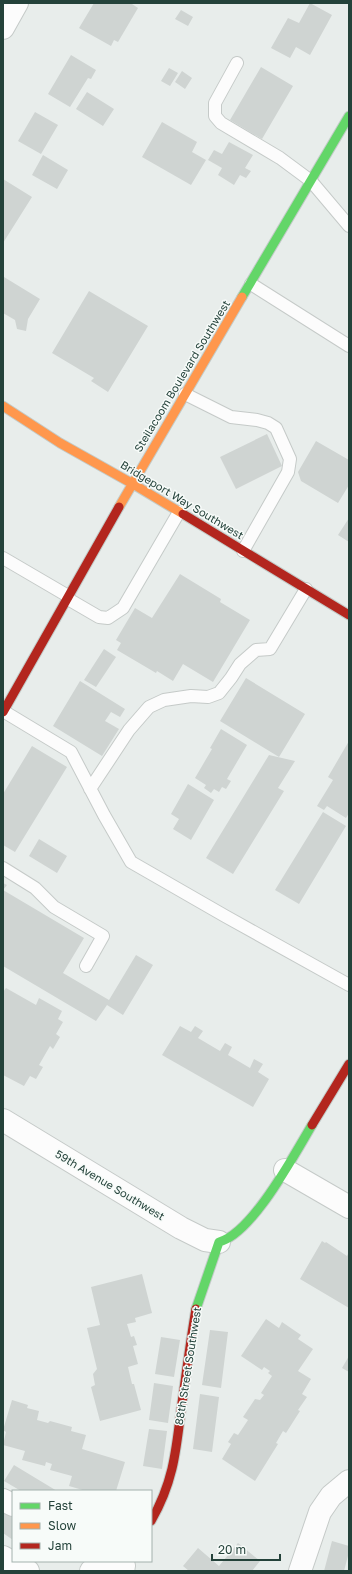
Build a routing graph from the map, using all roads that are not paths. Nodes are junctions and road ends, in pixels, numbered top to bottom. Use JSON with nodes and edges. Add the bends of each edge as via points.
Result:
{"nodes":[{"id":1,"x":17,"y":3,"type":"edge"},
{"id":2,"x":3,"y":28,"type":"edge"},
{"id":3,"x":237,"y":63,"type":"dead end"},
{"id":4,"x":349,"y":116,"type":"edge"},
{"id":5,"x":311,"y":181,"type":"junction"},
{"id":6,"x":349,"y":226,"type":"edge"},
{"id":7,"x":251,"y":284,"type":"junction"},
{"id":8,"x":349,"y":346,"type":"edge"},
{"id":9,"x":185,"y":394,"type":"junction"},
{"id":10,"x":3,"y":406,"type":"edge"},
{"id":11,"x":133,"y":484,"type":"junction"},
{"id":12,"x":178,"y":512,"type":"junction"},
{"id":13,"x":243,"y":551,"type":"junction"},
{"id":14,"x":3,"y":558,"type":"edge"},
{"id":15,"x":306,"y":589,"type":"junction"},
{"id":16,"x":68,"y":598,"type":"junction"},
{"id":17,"x":349,"y":615,"type":"edge"},
{"id":18,"x":3,"y":712,"type":"edge"},
{"id":19,"x":90,"y":789,"type":"junction"},
{"id":20,"x":3,"y":868,"type":"edge"},
{"id":21,"x":86,"y":966,"type":"dead end"},
{"id":22,"x":349,"y":985,"type":"edge"},
{"id":23,"x":349,"y":1064,"type":"edge"},
{"id":24,"x":3,"y":1120,"type":"edge"},
{"id":25,"x":285,"y":1170,"type":"junction"},
{"id":26,"x":349,"y":1207,"type":"edge"},
{"id":27,"x":219,"y":1242,"type":"junction"},
{"id":28,"x":349,"y":1481,"type":"edge"},
{"id":29,"x":3,"y":1500,"type":"edge"},
{"id":30,"x":12,"y":1504,"type":"edge"},
{"id":31,"x":152,"y":1519,"type":"edge"},
{"id":32,"x":3,"y":1557,"type":"edge"},
{"id":33,"x":28,"y":1571,"type":"edge"},
{"id":34,"x":300,"y":1571,"type":"edge"}],
"edges":[{"from":1,"to":2,"type":"street"},
{"from":3,"to":5,"type":"lane","via":[[215,103],[215,116],[221,123],[280,158]]},
{"from":4,"to":5,"type":"main road","name":"Steilacoom Boulevard Southwest"},
{"from":5,"to":6,"type":"lane"},
{"from":5,"to":7,"type":"main road","name":"Steilacoom Boulevard Southwest"},
{"from":7,"to":8,"type":"lane"},
{"from":7,"to":9,"type":"main road","name":"Steilacoom Boulevard Southwest"},
{"from":9,"to":11,"type":"main road","name":"Steilacoom Boulevard Southwest"},
{"from":9,"to":13,"type":"lane","via":[[232,417],[268,423],[276,428],[290,459],[288,472]]},
{"from":10,"to":11,"type":"main road","name":"Bridgeport Way Southwest","via":[[60,443]]},
{"from":11,"to":12,"type":"main road","name":"Bridgeport Way Southwest"},
{"from":11,"to":16,"type":"main road","name":"Steilacoom Boulevard Southwest"},
{"from":12,"to":13,"type":"main road","name":"Bridgeport Way Southwest"},
{"from":12,"to":16,"type":"lane","via":[[122,608],[108,618],[99,617]]},
{"from":13,"to":15,"type":"main road","name":"Bridgeport Way Southwest"},
{"from":14,"to":16,"type":"lane"},
{"from":15,"to":17,"type":"main road","name":"Bridgeport Way Southwest"},
{"from":15,"to":19,"type":"lane","via":[[270,649],[256,650],[251,654],[240,664],[219,693],[208,698],[191,696],[164,700],[150,707],[129,730]]},
{"from":16,"to":18,"type":"main road","name":"Steilacoom Boulevard Southwest"},
{"from":18,"to":19,"type":"lane","via":[[71,752]]},
{"from":19,"to":22,"type":"lane","via":[[131,862]]},
{"from":20,"to":21,"type":"lane","via":[[34,888],[54,907],[103,936]]},
{"from":23,"to":25,"type":"main road"},
{"from":24,"to":27,"type":"street","name":"59th Avenue Southwest","via":[[181,1228],[205,1240]]},
{"from":25,"to":26,"type":"street"},
{"from":25,"to":27,"type":"main road","via":[[269,1195],[240,1230],[227,1240]]},
{"from":27,"to":31,"type":"main road","name":"88th Street Southwest","via":[[197,1305],[174,1465],[169,1485]]},
{"from":28,"to":34,"type":"street","via":[[331,1496],[320,1512]]},
{"from":29,"to":30,"type":"street"},
{"from":32,"to":33,"type":"street"}]}
